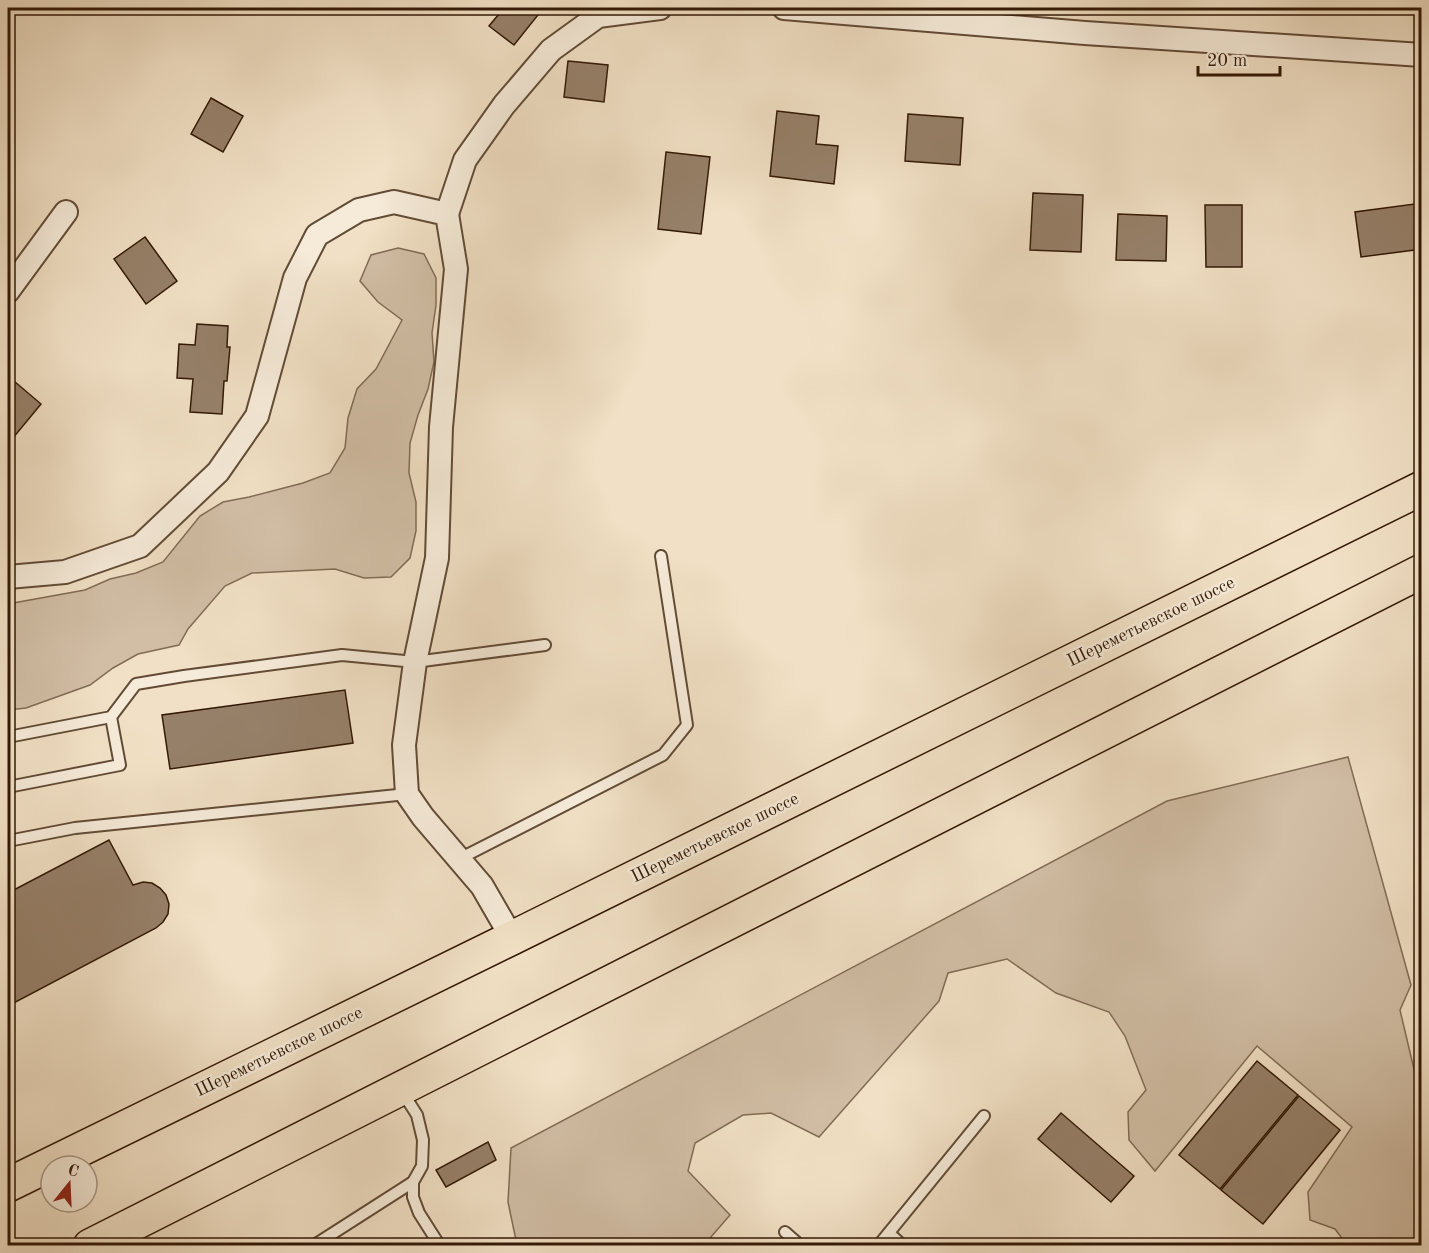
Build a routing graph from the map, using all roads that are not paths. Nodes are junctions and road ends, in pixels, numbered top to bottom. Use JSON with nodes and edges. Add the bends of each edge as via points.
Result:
{"nodes":[{"id":1,"x":660,"y":8,"type":"edge"},
{"id":2,"x":784,"y":8,"type":"edge"},
{"id":3,"x":1422,"y":55,"type":"edge"},
{"id":4,"x":66,"y":212,"type":"dead end"},
{"id":5,"x":447,"y":214,"type":"junction"},
{"id":6,"x":8,"y":291,"type":"edge"},
{"id":7,"x":1422,"y":488,"type":"edge"},
{"id":8,"x":661,"y":556,"type":"dead end"},
{"id":9,"x":1422,"y":571,"type":"edge"},
{"id":10,"x":8,"y":577,"type":"edge"},
{"id":11,"x":544,"y":645,"type":"dead end"},
{"id":12,"x":415,"y":662,"type":"junction"},
{"id":13,"x":111,"y":717,"type":"junction"},
{"id":14,"x":8,"y":737,"type":"edge"},
{"id":15,"x":8,"y":787,"type":"edge"},
{"id":16,"x":407,"y":794,"type":"junction"},
{"id":17,"x":8,"y":841,"type":"edge"},
{"id":18,"x":459,"y":859,"type":"junction"},
{"id":19,"x":512,"y":938,"type":"junction"},
{"id":20,"x":402,"y":1090,"type":"junction"},
{"id":21,"x":984,"y":1116,"type":"dead end"},
{"id":22,"x":413,"y":1182,"type":"junction"},
{"id":23,"x":8,"y":1185,"type":"edge"},
{"id":24,"x":785,"y":1232,"type":"dead end"},
{"id":25,"x":889,"y":1233,"type":"junction"},
{"id":26,"x":90,"y":1245,"type":"edge"},
{"id":27,"x":313,"y":1245,"type":"edge"},
{"id":28,"x":440,"y":1245,"type":"edge"},
{"id":29,"x":801,"y":1245,"type":"edge"},
{"id":30,"x":878,"y":1245,"type":"edge"},
{"id":31,"x":903,"y":1245,"type":"edge"}],
"edges":[{"from":1,"to":5,"type":"street","via":[[598,16],[551,50],[504,105],[465,160]]},
{"from":2,"to":3,"type":"street"},
{"from":4,"to":6,"type":"street"},
{"from":5,"to":10,"type":"street","via":[[394,202],[358,210],[317,235],[295,278],[257,416],[218,472],[140,546],[65,572]]},
{"from":5,"to":12,"type":"street","via":[[456,269],[441,427],[437,558]]},
{"from":7,"to":19,"type":"main road","name":"Шереметьевское шоссе"},
{"from":8,"to":18,"type":"lane","via":[[687,725],[663,755]]},
{"from":9,"to":20,"type":"main road"},
{"from":11,"to":12,"type":"lane"},
{"from":12,"to":13,"type":"lane","via":[[342,655],[174,677],[136,684]]},
{"from":12,"to":16,"type":"street","via":[[404,745]]},
{"from":13,"to":14,"type":"lane"},
{"from":13,"to":15,"type":"lane","via":[[120,765]]},
{"from":16,"to":17,"type":"lane","via":[[75,828]]},
{"from":16,"to":18,"type":"street"},
{"from":18,"to":19,"type":"street","via":[[482,886]]},
{"from":19,"to":23,"type":"main road","name":"Шереметьевское шоссе"},
{"from":20,"to":22,"type":"lane","via":[[417,1115],[423,1140],[422,1166]]},
{"from":20,"to":26,"type":"main road"},
{"from":21,"to":25,"type":"lane"},
{"from":22,"to":27,"type":"lane"},
{"from":22,"to":28,"type":"lane","via":[[419,1213]]},
{"from":24,"to":29,"type":"lane"},
{"from":25,"to":30,"type":"lane"},
{"from":25,"to":31,"type":"lane"}]}
